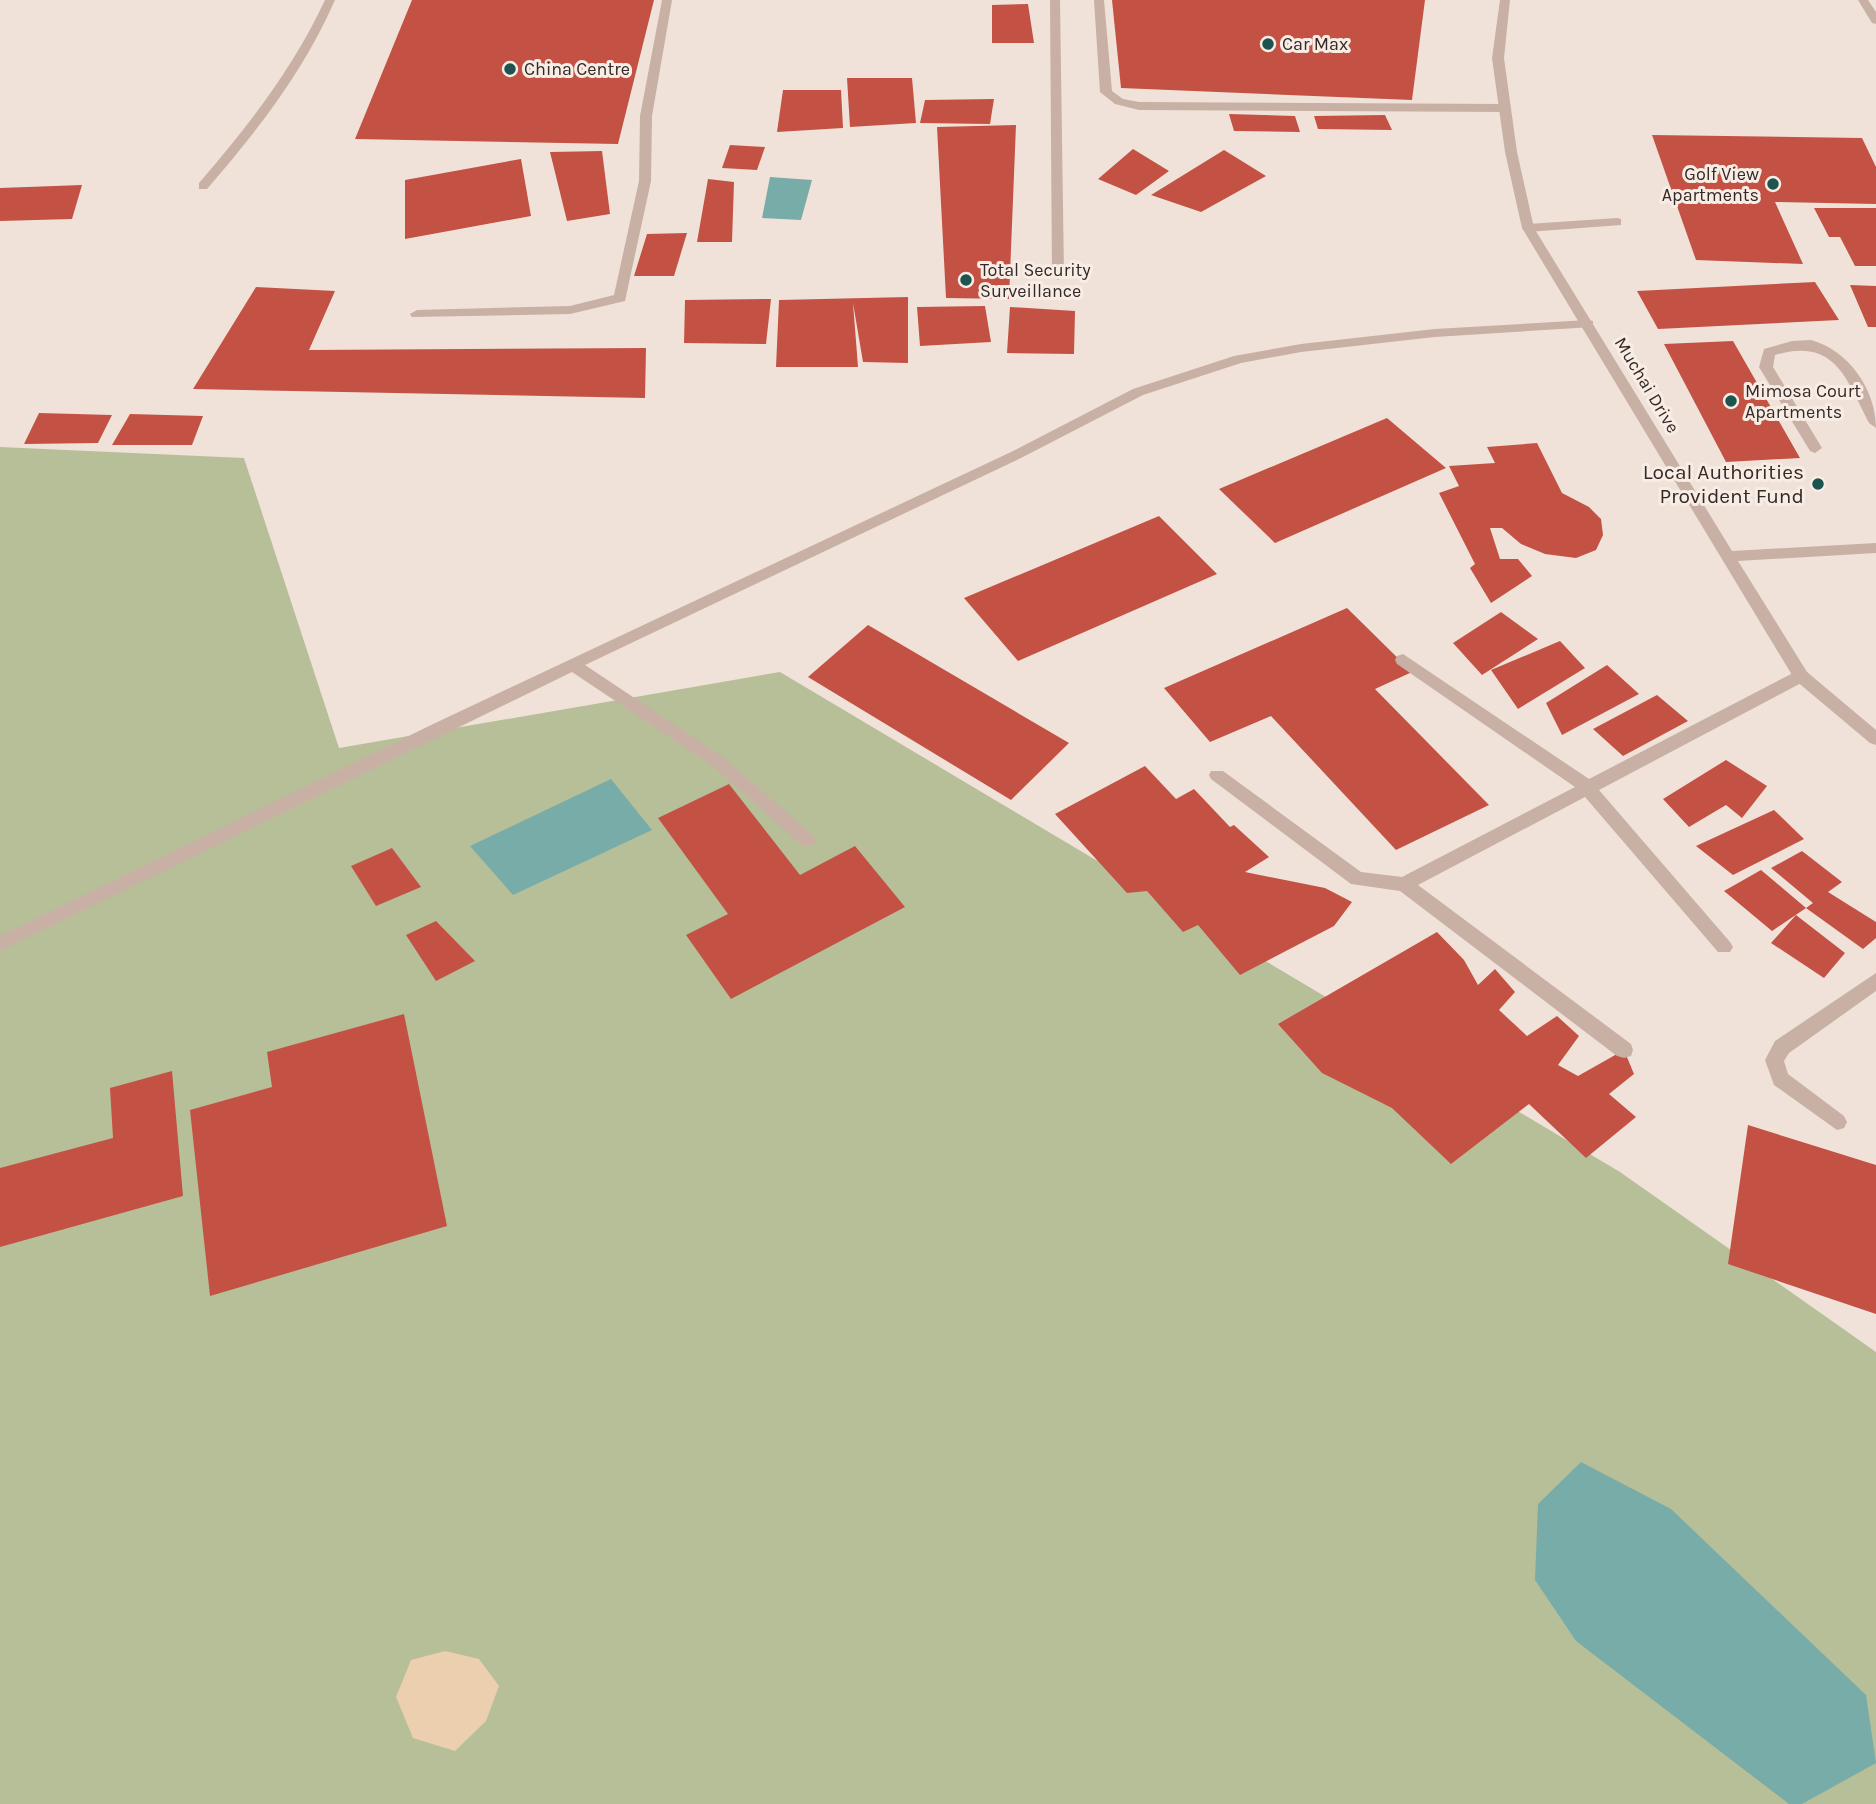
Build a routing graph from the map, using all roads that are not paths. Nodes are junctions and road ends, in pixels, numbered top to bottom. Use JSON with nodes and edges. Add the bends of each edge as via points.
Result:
{"nodes":[{"id":1,"x":330,"y":0,"type":"edge"},
{"id":2,"x":667,"y":0,"type":"edge"},
{"id":3,"x":1055,"y":0,"type":"edge"},
{"id":4,"x":1099,"y":0,"type":"edge"},
{"id":5,"x":1505,"y":0,"type":"edge"},
{"id":6,"x":1863,"y":0,"type":"edge"},
{"id":7,"x":1876,"y":21,"type":"edge"},
{"id":8,"x":1506,"y":108,"type":"junction"},
{"id":9,"x":203,"y":186,"type":"dead end"},
{"id":10,"x":1617,"y":222,"type":"dead end"},
{"id":11,"x":1528,"y":228,"type":"junction"},
{"id":12,"x":1058,"y":276,"type":"dead end"},
{"id":13,"x":417,"y":314,"type":"dead end"},
{"id":14,"x":1588,"y":324,"type":"junction"},
{"id":15,"x":1876,"y":423,"type":"edge"},
{"id":16,"x":1815,"y":448,"type":"dead end"},
{"id":17,"x":1876,"y":548,"type":"edge"},
{"id":18,"x":1729,"y":556,"type":"junction"},
{"id":19,"x":1403,"y":660,"type":"dead end"},
{"id":20,"x":573,"y":665,"type":"junction"},
{"id":21,"x":1801,"y":676,"type":"junction"},
{"id":22,"x":1876,"y":740,"type":"edge"},
{"id":23,"x":1217,"y":775,"type":"dead end"},
{"id":24,"x":1586,"y":786,"type":"junction"},
{"id":25,"x":807,"y":840,"type":"dead end"},
{"id":26,"x":1404,"y":884,"type":"junction"},
{"id":27,"x":0,"y":944,"type":"edge"},
{"id":28,"x":1724,"y":947,"type":"dead end"},
{"id":29,"x":1876,"y":981,"type":"edge"},
{"id":30,"x":1624,"y":1050,"type":"dead end"},
{"id":31,"x":1837,"y":1122,"type":"dead end"}],
"edges":[{"from":1,"to":9,"type":"street","via":[[290,78],[265,115]]},
{"from":2,"to":13,"type":"street","via":[[646,116],[645,181],[620,298],[570,310]]},
{"from":3,"to":12,"type":"street"},
{"from":4,"to":8,"type":"street","via":[[1106,92],[1119,102],[1139,106]]},
{"from":5,"to":8,"type":"street","name":"Muchai Drive","via":[[1498,58]]},
{"from":6,"to":7,"type":"street"},
{"from":8,"to":11,"type":"street","name":"Muchai Drive"},
{"from":10,"to":11,"type":"street"},
{"from":11,"to":14,"type":"street","name":"Muchai Drive"},
{"from":14,"to":18,"type":"street","name":"Muchai Drive"},
{"from":14,"to":20,"type":"street","via":[[1435,333],[1301,348],[1238,359],[1182,376],[1138,392],[1016,455]]},
{"from":15,"to":16,"type":"street","via":[[1844,360],[1832,351],[1815,344],[1786,345],[1769,352],[1766,367]]},
{"from":17,"to":18,"type":"street"},
{"from":18,"to":21,"type":"street","name":"Muchai Drive"},
{"from":19,"to":24,"type":"street"},
{"from":20,"to":25,"type":"street","via":[[717,761]]},
{"from":20,"to":27,"type":"street"},
{"from":21,"to":22,"type":"street","name":"Muchai Drive"},
{"from":21,"to":24,"type":"street"},
{"from":23,"to":26,"type":"street","via":[[1357,879]]},
{"from":24,"to":26,"type":"street"},
{"from":24,"to":28,"type":"street"},
{"from":26,"to":30,"type":"street"},
{"from":29,"to":31,"type":"street","via":[[1782,1046],[1774,1060],[1781,1079]]}]}
